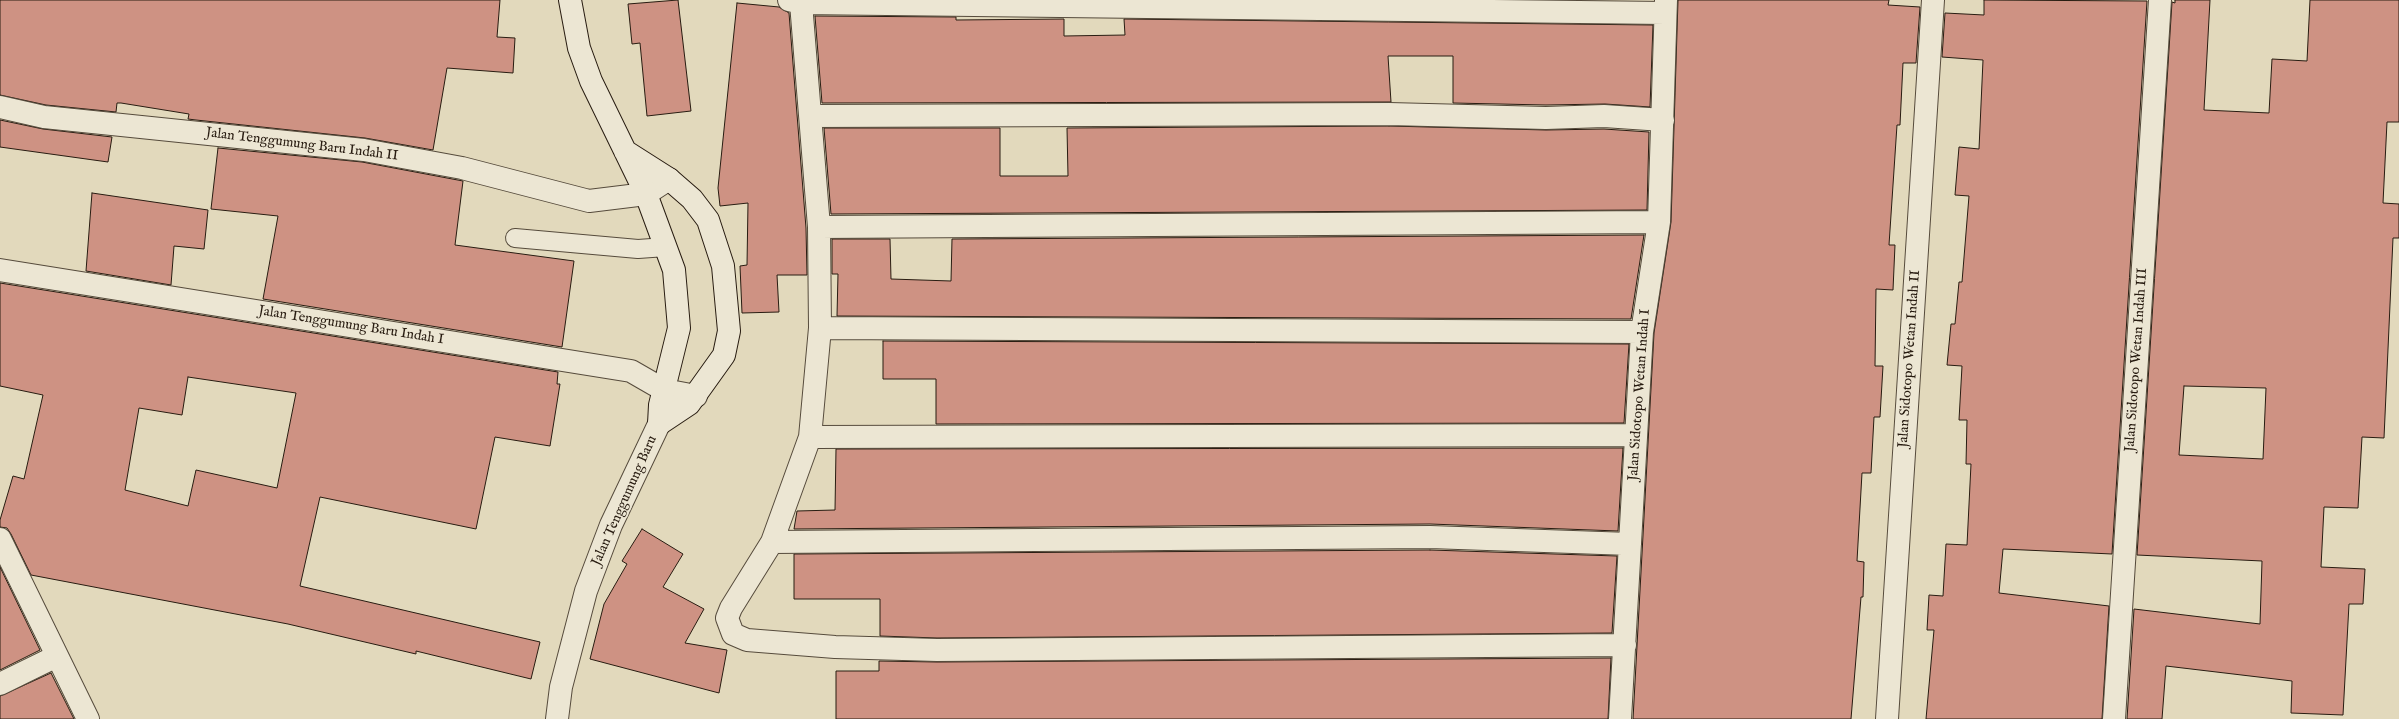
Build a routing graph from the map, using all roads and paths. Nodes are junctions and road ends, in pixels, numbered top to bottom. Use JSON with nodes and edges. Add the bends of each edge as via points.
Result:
{"nodes":[{"id":1,"x":570,"y":0,"type":"edge"},
{"id":2,"x":1933,"y":0,"type":"edge"},
{"id":3,"x":2160,"y":0,"type":"edge"},
{"id":4,"x":795,"y":2,"type":"edge"},
{"id":5,"x":1054,"y":3,"type":"edge"},
{"id":6,"x":1665,"y":7,"type":"edge"},
{"id":7,"x":0,"y":106,"type":"edge"},
{"id":8,"x":811,"y":116,"type":"junction"},
{"id":9,"x":1663,"y":120,"type":"junction"},
{"id":10,"x":625,"y":152,"type":"junction"},
{"id":11,"x":669,"y":179,"type":"junction"},
{"id":12,"x":646,"y":194,"type":"junction"},
{"id":13,"x":1659,"y":222,"type":"junction"},
{"id":14,"x":819,"y":227,"type":"junction"},
{"id":15,"x":515,"y":238,"type":"dead end"},
{"id":16,"x":666,"y":247,"type":"junction"},
{"id":17,"x":0,"y":270,"type":"edge"},
{"id":18,"x":820,"y":328,"type":"junction"},
{"id":19,"x":1642,"y":332,"type":"junction"},
{"id":20,"x":664,"y":390,"type":"junction"},
{"id":21,"x":696,"y":396,"type":"junction"},
{"id":22,"x":659,"y":424,"type":"junction"},
{"id":23,"x":1636,"y":435,"type":"junction"},
{"id":24,"x":810,"y":437,"type":"junction"},
{"id":25,"x":0,"y":539,"type":"edge"},
{"id":26,"x":772,"y":542,"type":"junction"},
{"id":27,"x":1630,"y":544,"type":"junction"},
{"id":28,"x":1625,"y":645,"type":"junction"},
{"id":29,"x":57,"y":656,"type":"junction"},
{"id":30,"x":0,"y":684,"type":"edge"},
{"id":31,"x":88,"y":719,"type":"edge"},
{"id":32,"x":557,"y":719,"type":"edge"},
{"id":33,"x":1620,"y":719,"type":"edge"},
{"id":34,"x":1887,"y":719,"type":"edge"},
{"id":35,"x":2114,"y":719,"type":"edge"}],
"edges":[{"from":1,"to":10,"type":"street","name":"Jalan Tenggumung Baru","via":[[579,48],[591,81]]},
{"from":2,"to":34,"type":"street","name":"Jalan Sidotopo Wetan Indah II"},
{"from":3,"to":35,"type":"street","name":"Jalan Sidotopo Wetan Indah III"},
{"from":4,"to":5,"type":"street"},
{"from":4,"to":8,"type":"street"},
{"from":5,"to":6,"type":"street"},
{"from":6,"to":9,"type":"street","name":"Jalan Sidotopo Wetan Indah I"},
{"from":7,"to":12,"type":"street","name":"Jalan Tenggumung Baru Indah II","via":[[44,117],[364,150],[462,168],[589,201]]},
{"from":8,"to":9,"type":"street","via":[[1389,114],[1546,118],[1604,116]]},
{"from":8,"to":14,"type":"street"},
{"from":9,"to":13,"type":"street","name":"Jalan Sidotopo Wetan Indah I"},
{"from":10,"to":11,"type":"street","name":"Jalan Tenggumung Baru"},
{"from":10,"to":12,"type":"street","name":"Jalan Tenggumung Baru"},
{"from":11,"to":12,"type":"street","name":"Jalan Tenggumung Baru Indah II"},
{"from":11,"to":21,"type":"street","name":"Jalan Tenggumung Baru","via":[[692,199],[708,220],[723,266],[729,331],[724,354]]},
{"from":12,"to":16,"type":"street","name":"Jalan Tenggumung Baru"},
{"from":13,"to":14,"type":"street"},
{"from":13,"to":19,"type":"street","name":"Jalan Sidotopo Wetan Indah I"},
{"from":14,"to":18,"type":"street"},
{"from":15,"to":16,"type":"lane","via":[[638,249]]},
{"from":16,"to":20,"type":"street","name":"Jalan Tenggumung Baru","via":[[674,270],[679,328]]},
{"from":17,"to":20,"type":"street","name":"Jalan Tenggumung Baru Indah I","via":[[631,371]]},
{"from":18,"to":19,"type":"street"},
{"from":18,"to":24,"type":"street"},
{"from":19,"to":23,"type":"street","name":"Jalan Sidotopo Wetan Indah I"},
{"from":20,"to":21,"type":"street","name":"Jalan Tenggumung Baru Indah I"},
{"from":20,"to":22,"type":"street","name":"Jalan Tenggumung Baru"},
{"from":21,"to":22,"type":"street","name":"Jalan Tenggumung Baru","via":[[681,410]]},
{"from":22,"to":32,"type":"street","name":"Jalan Tenggumung Baru","via":[[611,525],[586,591],[561,687]]},
{"from":23,"to":24,"type":"street"},
{"from":23,"to":27,"type":"street","name":"Jalan Sidotopo Wetan Indah I"},
{"from":24,"to":26,"type":"street"},
{"from":25,"to":29,"type":"street"},
{"from":26,"to":27,"type":"street","via":[[1430,537]]},
{"from":26,"to":28,"type":"street","via":[[729,613],[730,630],[740,637],[835,647],[937,650]]},
{"from":27,"to":28,"type":"street","name":"Jalan Sidotopo Wetan Indah I"},
{"from":28,"to":33,"type":"street","name":"Jalan Sidotopo Wetan Indah I"},
{"from":29,"to":30,"type":"street"},
{"from":29,"to":31,"type":"street"}]}
